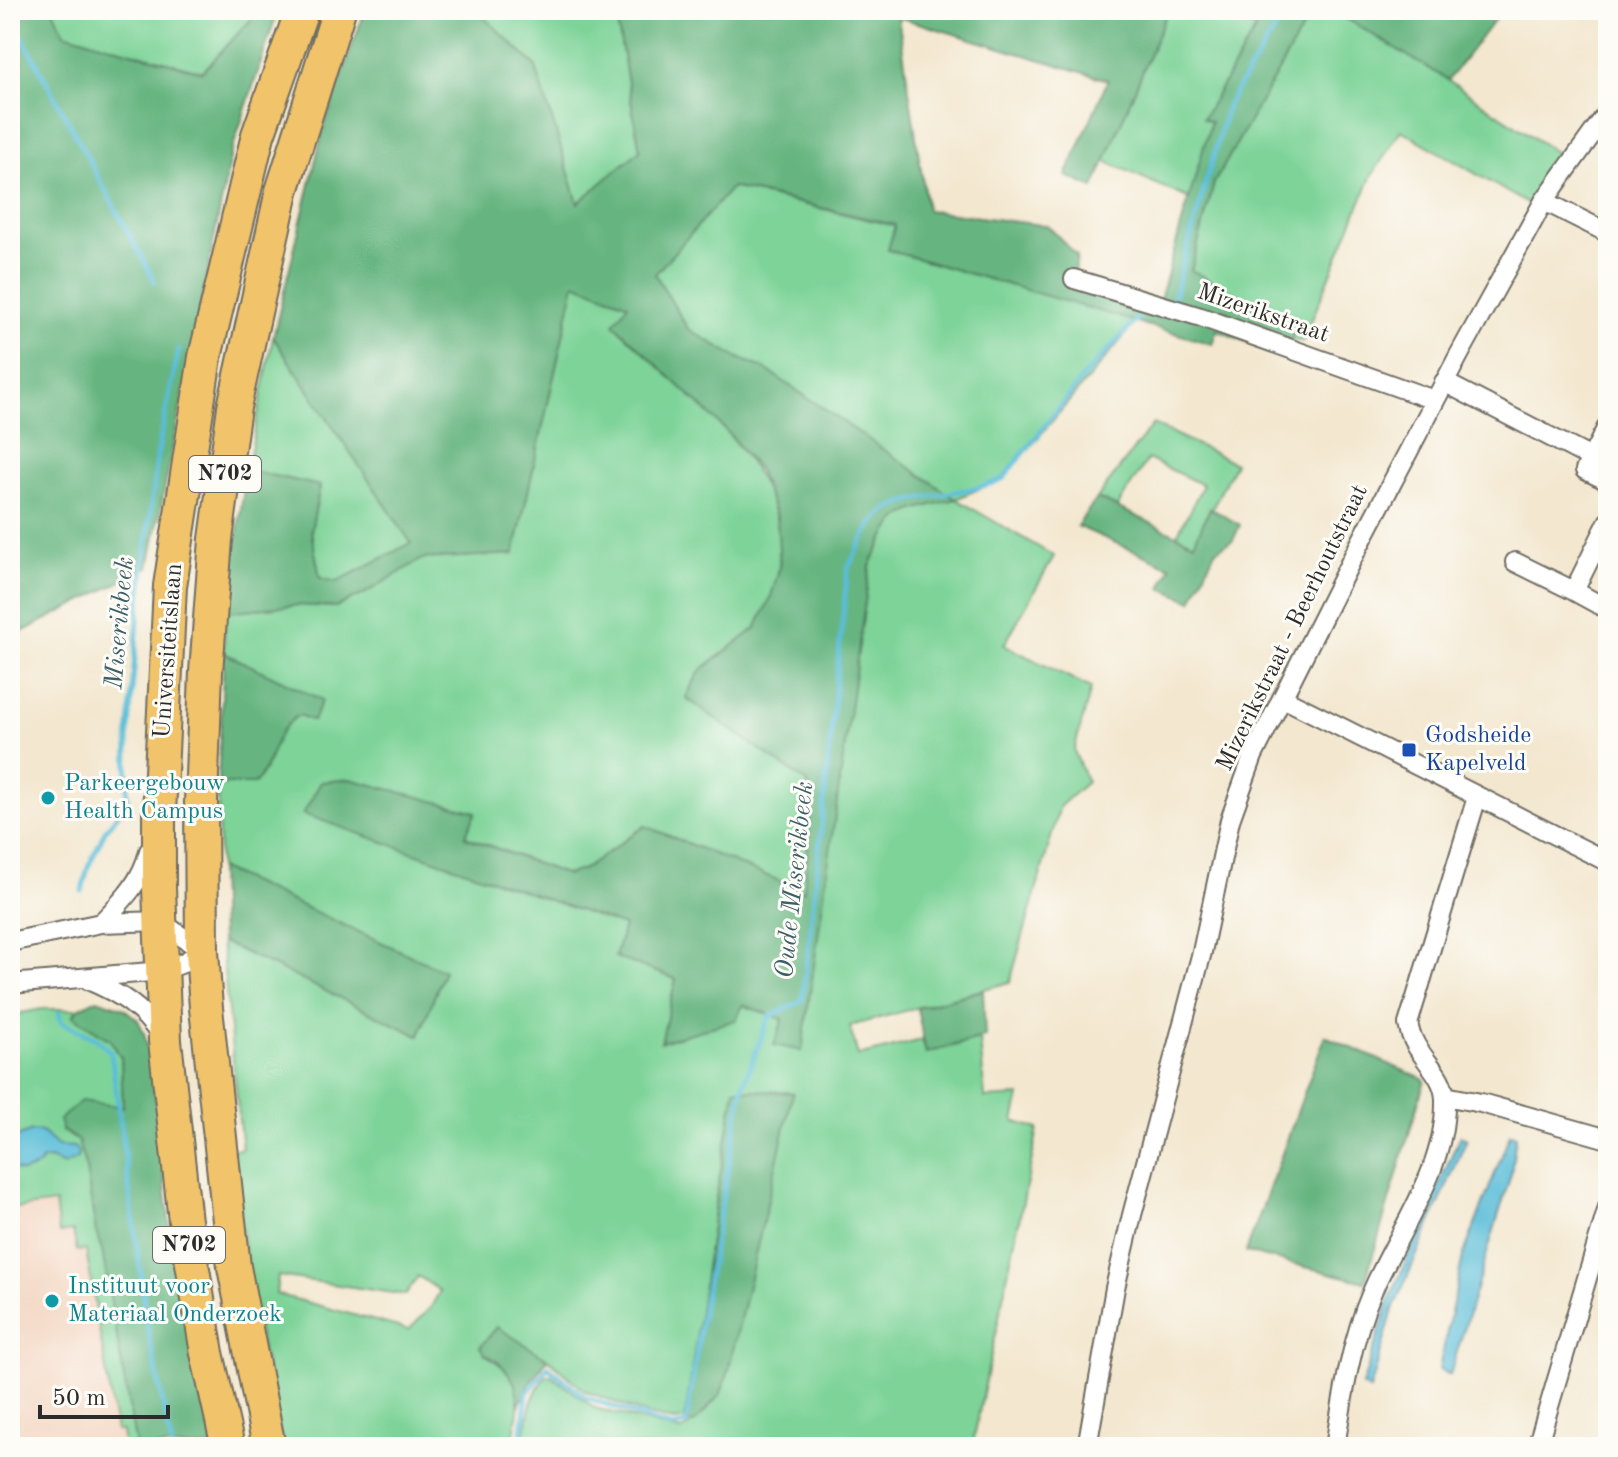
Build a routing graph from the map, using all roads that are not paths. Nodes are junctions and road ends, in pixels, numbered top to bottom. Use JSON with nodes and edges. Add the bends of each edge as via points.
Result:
{"nodes":[{"id":1,"x":302,"y":10,"type":"edge"},
{"id":2,"x":339,"y":10,"type":"edge"},
{"id":3,"x":1608,"y":112,"type":"edge"},
{"id":4,"x":1544,"y":201,"type":"junction"},
{"id":5,"x":1608,"y":233,"type":"edge"},
{"id":6,"x":1074,"y":279,"type":"dead end"},
{"id":7,"x":1444,"y":382,"type":"junction"},
{"id":8,"x":1434,"y":400,"type":"junction"},
{"id":9,"x":1608,"y":425,"type":"edge"},
{"id":10,"x":1591,"y":458,"type":"junction"},
{"id":11,"x":1608,"y":481,"type":"edge"},
{"id":12,"x":1608,"y":522,"type":"edge"},
{"id":13,"x":1515,"y":562,"type":"dead end"},
{"id":14,"x":1574,"y":591,"type":"junction"},
{"id":15,"x":1607,"y":609,"type":"edge"},
{"id":16,"x":1283,"y":698,"type":"junction"},
{"id":17,"x":1477,"y":797,"type":"junction"},
{"id":18,"x":159,"y":814,"type":"junction"},
{"id":19,"x":1608,"y":862,"type":"edge"},
{"id":20,"x":160,"y":921,"type":"junction"},
{"id":21,"x":101,"y":923,"type":"junction"},
{"id":22,"x":10,"y":942,"type":"edge"},
{"id":23,"x":202,"y":951,"type":"junction"},
{"id":24,"x":162,"y":971,"type":"junction"},
{"id":25,"x":85,"y":979,"type":"junction"},
{"id":26,"x":10,"y":984,"type":"edge"},
{"id":27,"x":165,"y":1041,"type":"junction"},
{"id":28,"x":1445,"y":1096,"type":"junction"},
{"id":29,"x":1608,"y":1139,"type":"edge"},
{"id":30,"x":1608,"y":1207,"type":"edge"},
{"id":31,"x":228,"y":1447,"type":"edge"},
{"id":32,"x":269,"y":1447,"type":"edge"},
{"id":33,"x":1087,"y":1447,"type":"edge"},
{"id":34,"x":1335,"y":1447,"type":"edge"},
{"id":35,"x":1537,"y":1447,"type":"edge"}],
"edges":[{"from":1,"to":18,"type":"highway","name":"Universiteitslaan","number":"N702","via":[[258,135],[205,357],[170,586]]},
{"from":2,"to":23,"type":"highway","name":"Universiteitslaan","number":"N702","via":[[282,191],[234,407],[216,539],[206,672]]},
{"from":3,"to":4,"type":"street","name":"Mizerikstraat - Beerhoutstraat"},
{"from":4,"to":5,"type":"street"},
{"from":4,"to":7,"type":"street","name":"Mizerikstraat - Beerhoutstraat"},
{"from":6,"to":8,"type":"street","name":"Mizerikstraat","via":[[1201,317]]},
{"from":7,"to":8,"type":"street","name":"Mizerikstraat - Beerhoutstraat"},
{"from":7,"to":10,"type":"street"},
{"from":8,"to":16,"type":"street","name":"Mizerikstraat - Beerhoutstraat"},
{"from":9,"to":10,"type":"street"},
{"from":10,"to":11,"type":"street","via":[[1585,470]]},
{"from":12,"to":14,"type":"street"},
{"from":13,"to":14,"type":"street"},
{"from":14,"to":15,"type":"street"},
{"from":16,"to":17,"type":"street"},
{"from":16,"to":33,"type":"street","name":"Mizerikstraat - Beerhoutstraat","via":[[1253,756],[1230,820],[1202,952],[1120,1265]]},
{"from":17,"to":19,"type":"street"},
{"from":17,"to":28,"type":"street","via":[[1408,1024],[1416,1050]]},
{"from":18,"to":20,"type":"highway","name":"Universiteitslaan","number":"N702"},
{"from":18,"to":21,"type":"street","via":[[145,870]]},
{"from":20,"to":21,"type":"street"},
{"from":20,"to":23,"type":"street"},
{"from":20,"to":24,"type":"highway","name":"Universiteitslaan","number":"N702"},
{"from":21,"to":22,"type":"street"},
{"from":23,"to":24,"type":"street"},
{"from":23,"to":32,"type":"highway","name":"Universiteitslaan","number":"N702","via":[[234,1267]]},
{"from":24,"to":25,"type":"street"},
{"from":24,"to":27,"type":"highway","name":"Universiteitslaan","number":"N702"},
{"from":25,"to":26,"type":"street"},
{"from":25,"to":27,"type":"street","via":[[120,994]]},
{"from":27,"to":31,"type":"highway","name":"Universiteitslaan","number":"N702","via":[[185,1221]]},
{"from":28,"to":29,"type":"street"},
{"from":28,"to":34,"type":"street","via":[[1434,1159],[1370,1296],[1357,1337]]},
{"from":30,"to":35,"type":"street"}]}
